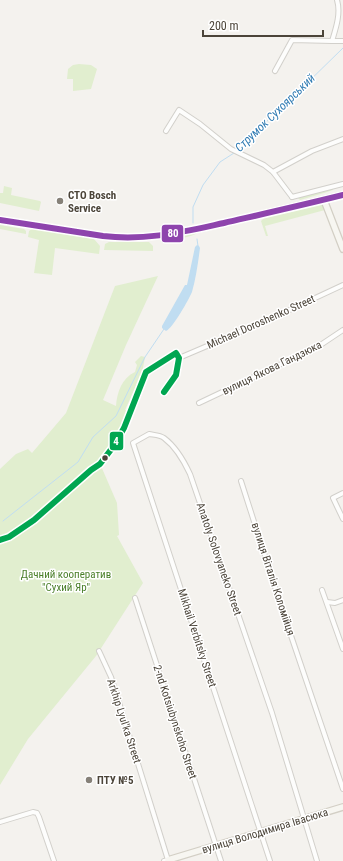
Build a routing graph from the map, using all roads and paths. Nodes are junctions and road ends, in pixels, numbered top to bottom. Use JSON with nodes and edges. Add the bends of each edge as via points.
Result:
{"nodes":[{"id":1,"x":337,"y":0,"type":"edge"},
{"id":2,"x":332,"y":41,"type":"junction"},
{"id":3,"x":343,"y":41,"type":"edge"},
{"id":4,"x":275,"y":71,"type":"dead end"},
{"id":5,"x":166,"y":131,"type":"dead end"},
{"id":6,"x":343,"y":139,"type":"edge"},
{"id":7,"x":273,"y":172,"type":"junction"},
{"id":8,"x":343,"y":184,"type":"edge"},
{"id":9,"x":343,"y":195,"type":"edge"},
{"id":10,"x":292,"y":197,"type":"junction"},
{"id":11,"x":324,"y":200,"type":"junction"},
{"id":12,"x":292,"y":208,"type":"junction"},
{"id":13,"x":0,"y":220,"type":"edge"},
{"id":14,"x":343,"y":249,"type":"edge"},
{"id":15,"x":343,"y":285,"type":"edge"},
{"id":16,"x":343,"y":330,"type":"edge"},
{"id":17,"x":179,"y":358,"type":"junction"},
{"id":18,"x":164,"y":392,"type":"dead end"},
{"id":19,"x":199,"y":403,"type":"dead end"},
{"id":20,"x":133,"y":443,"type":"joint"},
{"id":21,"x":240,"y":481,"type":"dead end"},
{"id":22,"x":343,"y":493,"type":"edge"},
{"id":23,"x":343,"y":519,"type":"edge"},
{"id":24,"x":0,"y":540,"type":"edge"},
{"id":25,"x":322,"y":590,"type":"dead end"},
{"id":26,"x":135,"y":598,"type":"dead end"},
{"id":27,"x":343,"y":600,"type":"edge"},
{"id":28,"x":327,"y":602,"type":"junction"},
{"id":29,"x":343,"y":650,"type":"edge"},
{"id":30,"x":99,"y":651,"type":"dead end"},
{"id":31,"x":343,"y":789,"type":"edge"},
{"id":32,"x":343,"y":807,"type":"edge"},
{"id":33,"x":304,"y":818,"type":"junction"},
{"id":34,"x":0,"y":822,"type":"edge"},
{"id":35,"x":261,"y":832,"type":"junction"},
{"id":36,"x":216,"y":846,"type":"junction"},
{"id":37,"x":54,"y":861,"type":"edge"},
{"id":38,"x":167,"y":861,"type":"edge"},
{"id":39,"x":221,"y":861,"type":"edge"},
{"id":40,"x":270,"y":861,"type":"edge"},
{"id":41,"x":317,"y":861,"type":"edge"}],
"edges":[{"from":1,"to":2,"type":"street","via":[[338,18]]},
{"from":2,"to":3,"type":"street"},
{"from":2,"to":4,"type":"street","via":[[292,40]]},
{"from":5,"to":7,"type":"street","via":[[179,110],[238,153],[264,164]]},
{"from":6,"to":7,"type":"street","via":[[312,151]]},
{"from":7,"to":10,"type":"street"},
{"from":8,"to":10,"type":"street"},
{"from":9,"to":11,"type":"main road"},
{"from":10,"to":12,"type":"street"},
{"from":11,"to":12,"type":"main road"},
{"from":11,"to":14,"type":"street"},
{"from":12,"to":13,"type":"main road","via":[[145,238],[117,238]]},
{"from":15,"to":17,"type":"street","name":"Michael Doroshenko Street"},
{"from":16,"to":19,"type":"street","name":"вулиця Якова Гандзюка","via":[[319,346]]},
{"from":17,"to":18,"type":"street","via":[[176,375]]},
{"from":17,"to":24,"type":"street","name":"Michael Doroshenko Street","via":[[176,353],[146,372],[124,428],[100,464],[34,520]]},
{"from":20,"to":33,"type":"street","name":"Anatoly Solovyaneko Street","via":[[149,434],[163,437],[181,456],[190,474],[274,718]]},
{"from":20,"to":35,"type":"street","name":"Mikhail Verbitsky Street"},
{"from":21,"to":31,"type":"street","name":"вулиця Віталія Коломійця"},
{"from":22,"to":23,"type":"street","via":[[333,498]]},
{"from":25,"to":28,"type":"street"},
{"from":26,"to":36,"type":"street","name":"2-nd Kotsiubynskoho Street"},
{"from":27,"to":28,"type":"street"},
{"from":28,"to":29,"type":"street"},
{"from":30,"to":38,"type":"street","name":"Arkhip Lyul'ka Street","via":[[111,677]]},
{"from":32,"to":33,"type":"street","name":"вулиця Володимира Івасюка"},
{"from":33,"to":35,"type":"street","name":"вулиця Володимира Івасюка"},
{"from":33,"to":41,"type":"street","name":"Anatoly Solovyaneko Street"},
{"from":34,"to":37,"type":"street","via":[[37,813]]},
{"from":35,"to":36,"type":"street","name":"вулиця Володимира Івасюка"},
{"from":35,"to":40,"type":"street","name":"Mikhail Verbitsky Street"},
{"from":36,"to":38,"type":"street","name":"вулиця Володимира Івасюка"},
{"from":36,"to":39,"type":"street","name":"2-nd Kotsiubynskoho Street"}]}
